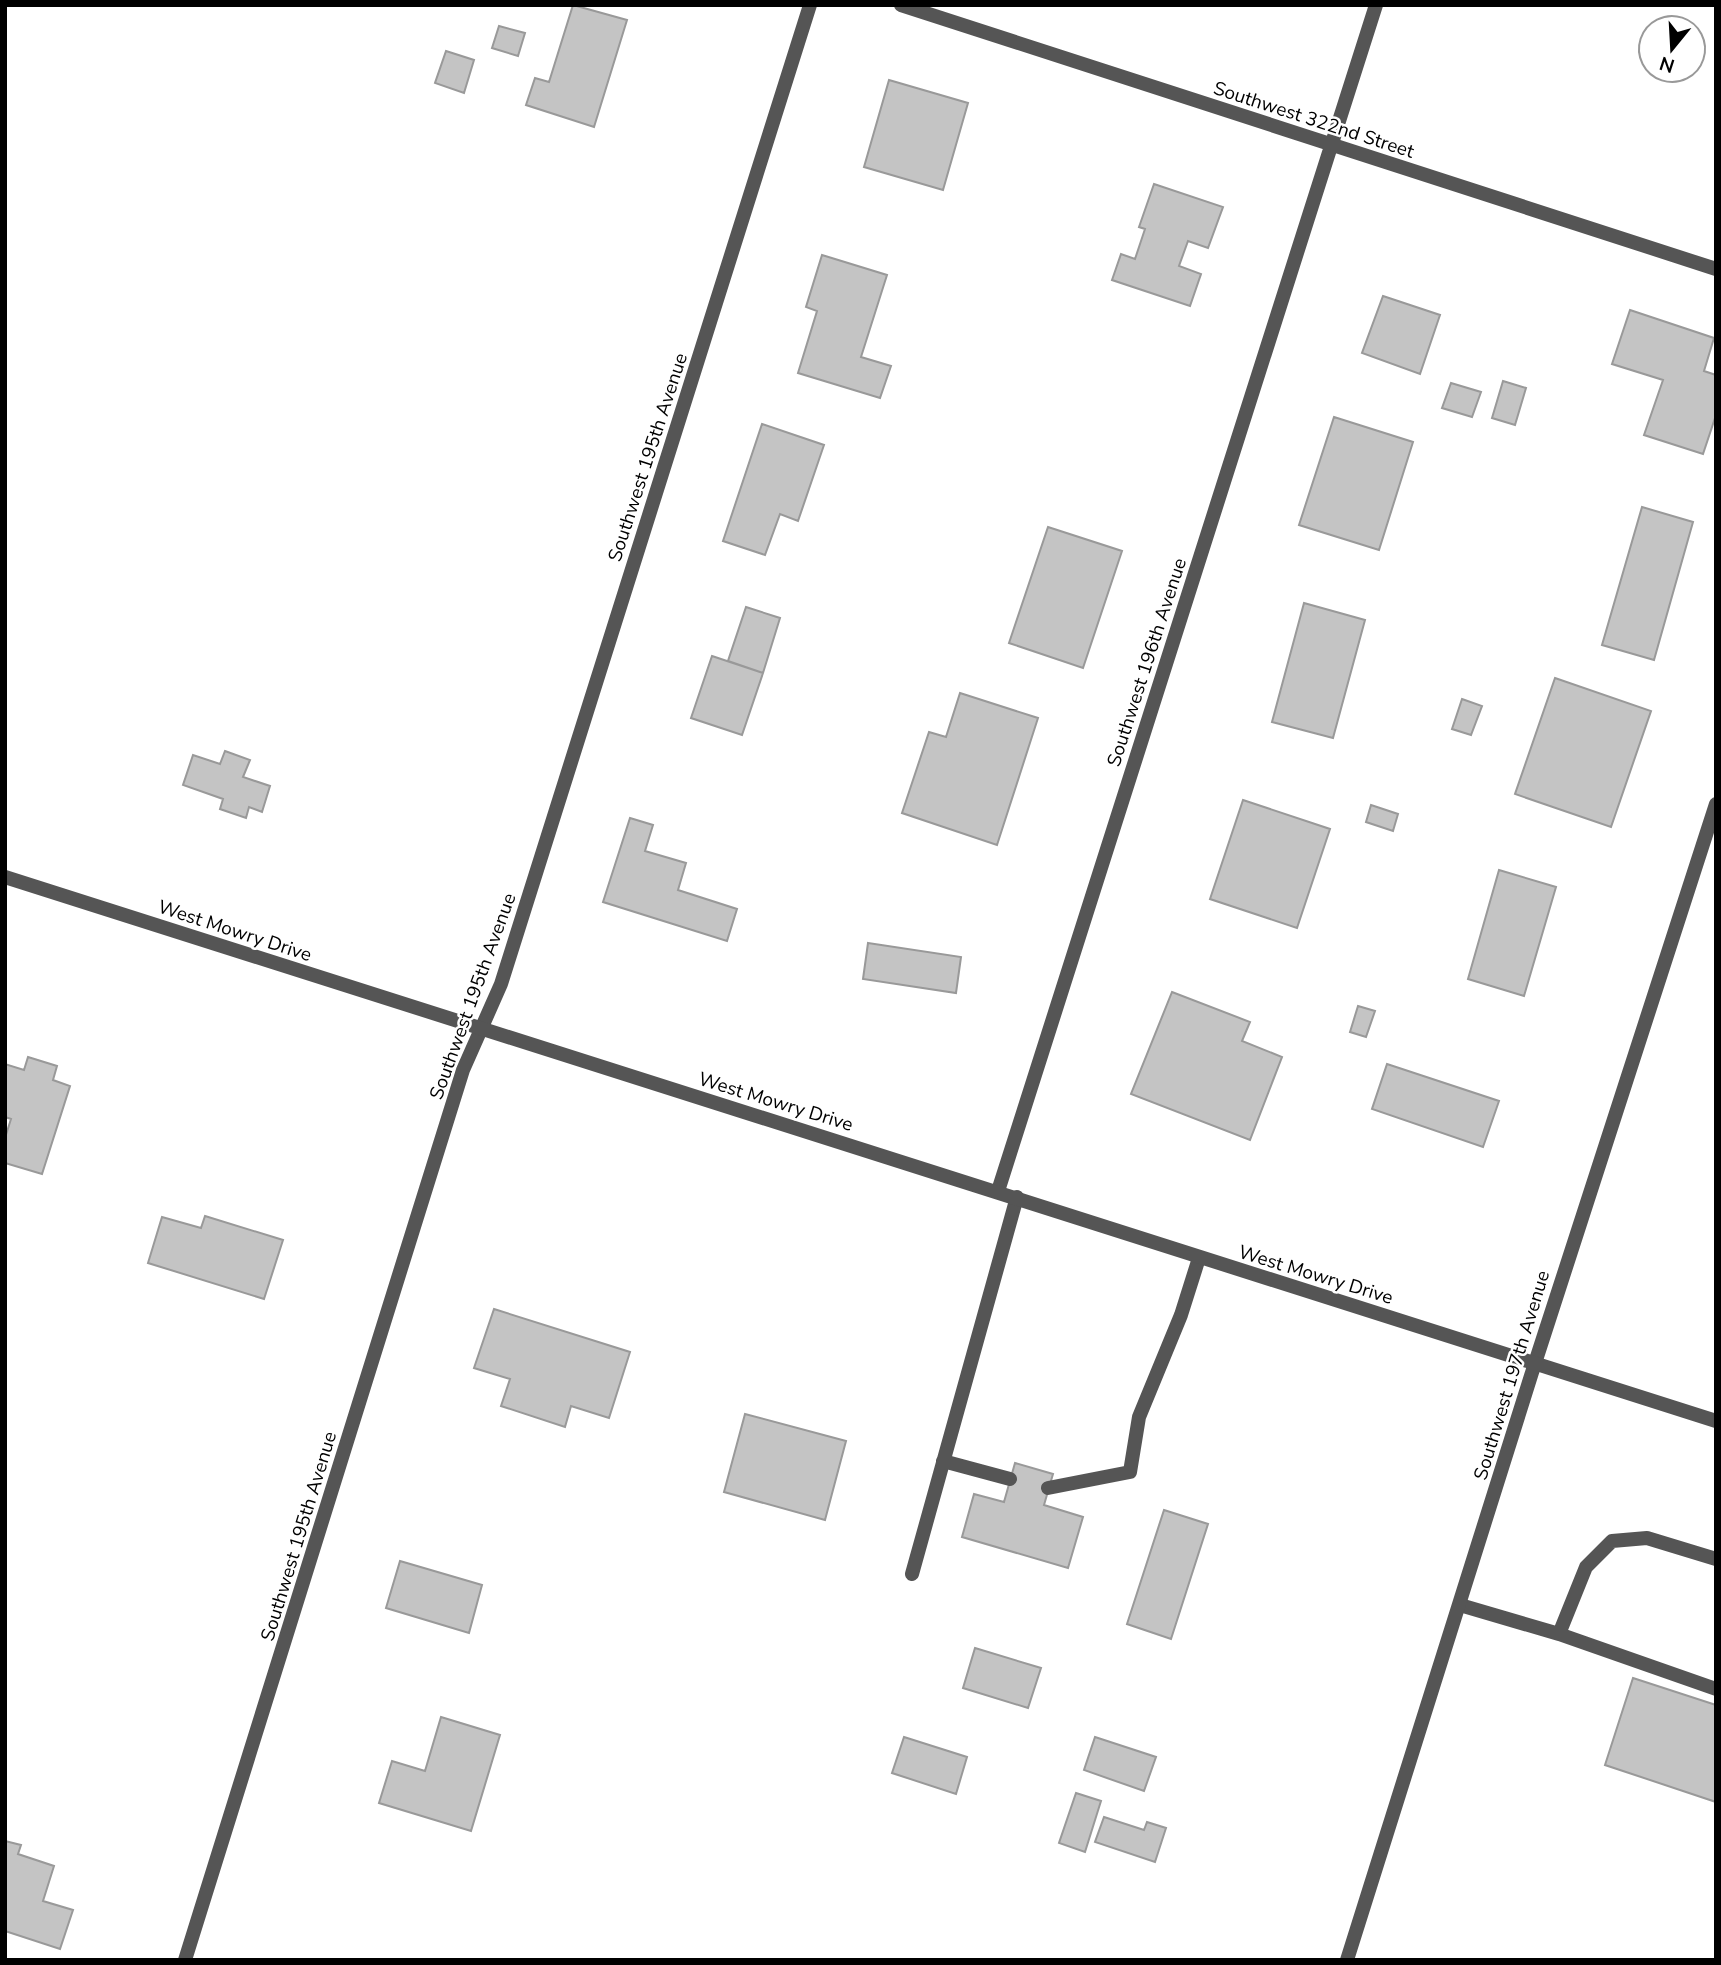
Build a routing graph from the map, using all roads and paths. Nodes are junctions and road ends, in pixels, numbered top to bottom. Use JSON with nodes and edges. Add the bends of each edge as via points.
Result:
{"nodes":[{"id":1,"x":810,"y":5,"type":"edge"},
{"id":2,"x":901,"y":5,"type":"edge"},
{"id":3,"x":1376,"y":5,"type":"edge"},
{"id":4,"x":1332,"y":145,"type":"junction"},
{"id":5,"x":1716,"y":269,"type":"edge"},
{"id":6,"x":1716,"y":804,"type":"edge"},
{"id":7,"x":1712,"y":830,"type":"edge"},
{"id":8,"x":5,"y":877,"type":"edge"},
{"id":9,"x":481,"y":1029,"type":"junction"},
{"id":10,"x":998,"y":1191,"type":"junction"},
{"id":11,"x":1017,"y":1197,"type":"junction"},
{"id":12,"x":1199,"y":1258,"type":"junction"},
{"id":13,"x":1535,"y":1363,"type":"junction"},
{"id":14,"x":1716,"y":1421,"type":"edge"},
{"id":15,"x":943,"y":1461,"type":"junction"},
{"id":16,"x":1010,"y":1479,"type":"dead end"},
{"id":17,"x":1048,"y":1489,"type":"dead end"},
{"id":18,"x":1716,"y":1559,"type":"edge"},
{"id":19,"x":912,"y":1574,"type":"dead end"},
{"id":20,"x":1460,"y":1605,"type":"junction"},
{"id":21,"x":1559,"y":1634,"type":"junction"},
{"id":22,"x":1716,"y":1689,"type":"edge"},
{"id":23,"x":185,"y":1960,"type":"edge"},
{"id":24,"x":1347,"y":1960,"type":"edge"}],
"edges":[{"from":1,"to":9,"type":"street","name":"Southwest 195th Avenue","via":[[501,984]]},
{"from":2,"to":4,"type":"street","name":"Southwest 322nd Street"},
{"from":3,"to":4,"type":"street","name":"Southwest 196th Avenue"},
{"from":4,"to":5,"type":"street","name":"Southwest 322nd Street"},
{"from":4,"to":10,"type":"street","name":"Southwest 196th Avenue"},
{"from":6,"to":7,"type":"street","name":"Southwest 197th Avenue"},
{"from":7,"to":13,"type":"street","name":"Southwest 197th Avenue"},
{"from":8,"to":9,"type":"street","name":"West Mowry Drive"},
{"from":9,"to":10,"type":"street","name":"West Mowry Drive"},
{"from":9,"to":23,"type":"street","name":"Southwest 195th Avenue","via":[[459,1083]]},
{"from":10,"to":11,"type":"street","name":"West Mowry Drive"},
{"from":11,"to":12,"type":"street","name":"West Mowry Drive"},
{"from":11,"to":15,"type":"street"},
{"from":12,"to":13,"type":"street","name":"West Mowry Drive"},
{"from":12,"to":17,"type":"street","via":[[1139,1416],[1130,1472]]},
{"from":13,"to":14,"type":"street","name":"West Mowry Drive"},
{"from":13,"to":20,"type":"street","name":"Southwest 197th Avenue"},
{"from":15,"to":16,"type":"street"},
{"from":15,"to":19,"type":"street"},
{"from":18,"to":21,"type":"street","via":[[1647,1538],[1612,1541],[1586,1567]]},
{"from":20,"to":21,"type":"street"},
{"from":20,"to":24,"type":"street","name":"Southwest 197th Avenue"},
{"from":21,"to":22,"type":"street"}]}
